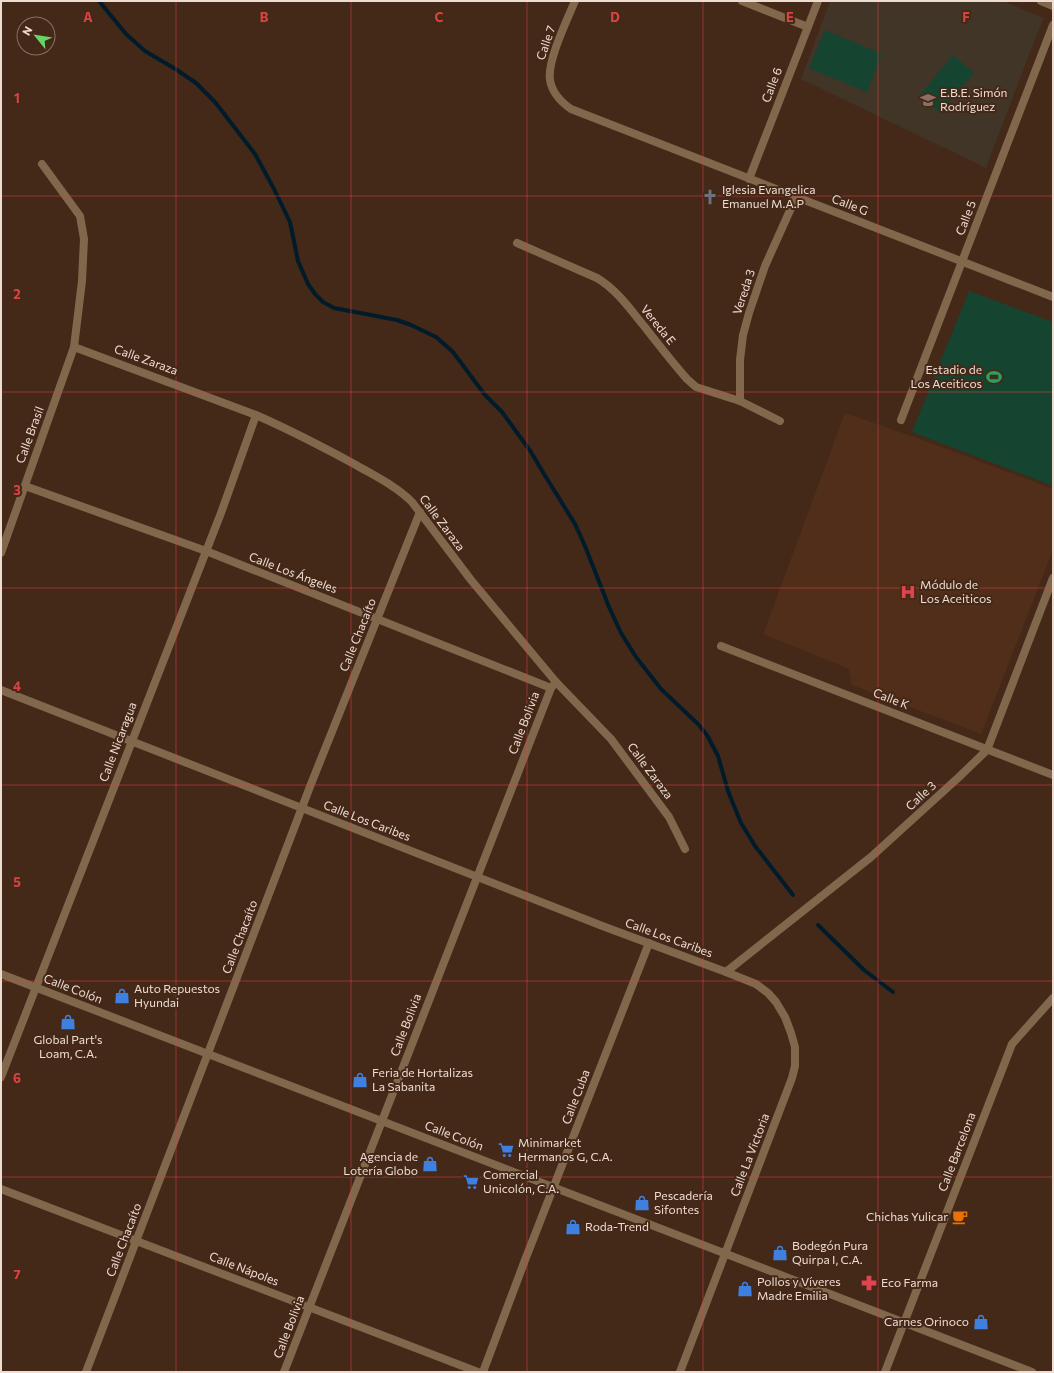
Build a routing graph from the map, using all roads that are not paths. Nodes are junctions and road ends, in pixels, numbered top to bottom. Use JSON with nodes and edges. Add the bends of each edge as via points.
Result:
{"nodes":[{"id":1,"x":574,"y":1,"type":"edge"},
{"id":2,"x":742,"y":1,"type":"edge"},
{"id":3,"x":818,"y":1,"type":"edge"},
{"id":4,"x":1041,"y":1,"type":"edge"},
{"id":5,"x":1053,"y":6,"type":"edge"},
{"id":6,"x":1053,"y":25,"type":"edge"},
{"id":7,"x":808,"y":27,"type":"junction"},
{"id":8,"x":555,"y":93,"type":"joint"},
{"id":9,"x":42,"y":164,"type":"dead end"},
{"id":10,"x":749,"y":179,"type":"junction"},
{"id":11,"x":796,"y":197,"type":"junction"},
{"id":12,"x":517,"y":243,"type":"dead end"},
{"id":13,"x":962,"y":261,"type":"junction"},
{"id":14,"x":1053,"y":297,"type":"edge"},
{"id":15,"x":74,"y":347,"type":"junction"},
{"id":16,"x":740,"y":401,"type":"junction"},
{"id":17,"x":256,"y":414,"type":"junction"},
{"id":18,"x":901,"y":420,"type":"dead end"},
{"id":19,"x":780,"y":421,"type":"dead end"},
{"id":20,"x":25,"y":486,"type":"junction"},
{"id":21,"x":420,"y":512,"type":"junction"},
{"id":22,"x":206,"y":551,"type":"junction"},
{"id":23,"x":1,"y":553,"type":"edge"},
{"id":24,"x":1053,"y":578,"type":"edge"},
{"id":25,"x":377,"y":619,"type":"junction"},
{"id":26,"x":721,"y":646,"type":"dead end"},
{"id":27,"x":554,"y":685,"type":"junction"},
{"id":28,"x":1,"y":690,"type":"edge"},
{"id":29,"x":132,"y":741,"type":"junction"},
{"id":30,"x":987,"y":750,"type":"junction"},
{"id":31,"x":1053,"y":775,"type":"edge"},
{"id":32,"x":302,"y":808,"type":"junction"},
{"id":33,"x":685,"y":849,"type":"dead end"},
{"id":34,"x":476,"y":876,"type":"junction"},
{"id":35,"x":649,"y":943,"type":"junction"},
{"id":36,"x":726,"y":972,"type":"junction"},
{"id":37,"x":1,"y":974,"type":"edge"},
{"id":38,"x":35,"y":987,"type":"junction"},
{"id":39,"x":1053,"y":998,"type":"edge"},
{"id":40,"x":209,"y":1054,"type":"junction"},
{"id":41,"x":1,"y":1077,"type":"edge"},
{"id":42,"x":382,"y":1121,"type":"junction"},
{"id":43,"x":554,"y":1187,"type":"junction"},
{"id":44,"x":1,"y":1189,"type":"edge"},
{"id":45,"x":137,"y":1241,"type":"junction"},
{"id":46,"x":726,"y":1254,"type":"junction"},
{"id":47,"x":309,"y":1307,"type":"junction"},
{"id":48,"x":904,"y":1323,"type":"junction"},
{"id":49,"x":86,"y":1372,"type":"edge"},
{"id":50,"x":284,"y":1372,"type":"edge"},
{"id":51,"x":478,"y":1372,"type":"edge"},
{"id":52,"x":483,"y":1372,"type":"edge"},
{"id":53,"x":680,"y":1372,"type":"edge"},
{"id":54,"x":885,"y":1372,"type":"edge"},
{"id":55,"x":1032,"y":1372,"type":"edge"}],
"edges":[{"from":1,"to":8,"type":"street","name":"Calle 7","via":[[551,64],[550,80]]},
{"from":2,"to":7,"type":"street"},
{"from":3,"to":7,"type":"street","name":"Calle 6"},
{"from":4,"to":5,"type":"street"},
{"from":6,"to":13,"type":"street","name":"Calle 5"},
{"from":7,"to":10,"type":"street","name":"Calle 6"},
{"from":8,"to":10,"type":"street","name":"Calle G","via":[[566,105],[578,112]]},
{"from":9,"to":15,"type":"street","name":"Calle Brasil","via":[[75,208],[82,226],[82,280]]},
{"from":10,"to":11,"type":"street","name":"Calle G"},
{"from":11,"to":13,"type":"street","name":"Calle G"},
{"from":11,"to":16,"type":"street","name":"Vereda 3","via":[[765,266],[749,313],[740,360]]},
{"from":12,"to":16,"type":"street","name":"Vereda E","via":[[606,284],[615,291],[689,381],[706,392]]},
{"from":13,"to":14,"type":"street","name":"Calle G"},
{"from":13,"to":18,"type":"street","name":"Calle 5"},
{"from":15,"to":17,"type":"street","name":"Calle Zaraza"},
{"from":15,"to":20,"type":"street","name":"Calle Brasil"},
{"from":16,"to":19,"type":"street","name":"Vereda E"},
{"from":17,"to":21,"type":"street","name":"Calle Zaraza","via":[[386,481],[404,494]]},
{"from":17,"to":22,"type":"street","name":"Calle Nicaragua"},
{"from":20,"to":22,"type":"street","name":"Calle Los Ángeles"},
{"from":20,"to":23,"type":"street","name":"Calle Brasil"},
{"from":21,"to":25,"type":"street","name":"Calle Chacaíto"},
{"from":21,"to":27,"type":"street","name":"Calle Zaraza","via":[[470,580]]},
{"from":22,"to":25,"type":"street","name":"Calle Los Ángeles"},
{"from":22,"to":29,"type":"street","name":"Calle Nicaragua"},
{"from":24,"to":30,"type":"street","name":"Calle 3"},
{"from":25,"to":27,"type":"street","name":"Calle Los Ángeles"},
{"from":25,"to":32,"type":"street","name":"Calle Chacaíto"},
{"from":26,"to":30,"type":"street","name":"Calle K"},
{"from":27,"to":33,"type":"street","name":"Calle Zaraza","via":[[611,739],[669,817]]},
{"from":27,"to":34,"type":"street","name":"Calle Bolivia"},
{"from":28,"to":29,"type":"street","name":"Calle Los Caribes"},
{"from":29,"to":32,"type":"street","name":"Calle Los Caribes"},
{"from":29,"to":38,"type":"street","name":"Calle Nicaragua"},
{"from":30,"to":31,"type":"street","name":"Calle K"},
{"from":30,"to":36,"type":"street","name":"Calle 3","via":[[872,857]]},
{"from":32,"to":34,"type":"street","name":"Calle Los Caribes"},
{"from":32,"to":40,"type":"street","name":"Calle Chacaíto"},
{"from":34,"to":35,"type":"street","name":"Calle Los Caribes"},
{"from":34,"to":42,"type":"street","name":"Calle Bolivia"},
{"from":35,"to":36,"type":"street","name":"Calle Los Caribes"},
{"from":35,"to":43,"type":"street","name":"Calle Cuba"},
{"from":36,"to":46,"type":"street","name":"Calle La Victoria","via":[[756,984],[768,993],[785,1017],[795,1047],[795,1066]]},
{"from":37,"to":38,"type":"street","name":"Calle Colón"},
{"from":38,"to":40,"type":"street","name":"Calle Colón"},
{"from":38,"to":41,"type":"street","name":"Calle Nicaragua"},
{"from":39,"to":48,"type":"street","name":"Calle Barcelona","via":[[1012,1044]]},
{"from":40,"to":42,"type":"street","name":"Calle Colón"},
{"from":40,"to":45,"type":"street","name":"Calle Chacaíto"},
{"from":42,"to":43,"type":"street","name":"Calle Colón"},
{"from":42,"to":47,"type":"street","name":"Calle Bolivia"},
{"from":43,"to":46,"type":"street","name":"Calle Colón"},
{"from":43,"to":52,"type":"street","name":"Calle Cuba"},
{"from":44,"to":45,"type":"street","name":"Calle Nápoles"},
{"from":45,"to":47,"type":"street","name":"Calle Nápoles"},
{"from":45,"to":49,"type":"street","name":"Calle Chacaíto"},
{"from":46,"to":48,"type":"street","name":"Calle Colón"},
{"from":46,"to":53,"type":"street","name":"Calle La Victoria"},
{"from":47,"to":50,"type":"street","name":"Calle Bolivia"},
{"from":47,"to":51,"type":"street","name":"Calle Nápoles"},
{"from":48,"to":54,"type":"street","name":"Calle Barcelona"},
{"from":48,"to":55,"type":"street","name":"Calle Colón"}]}
